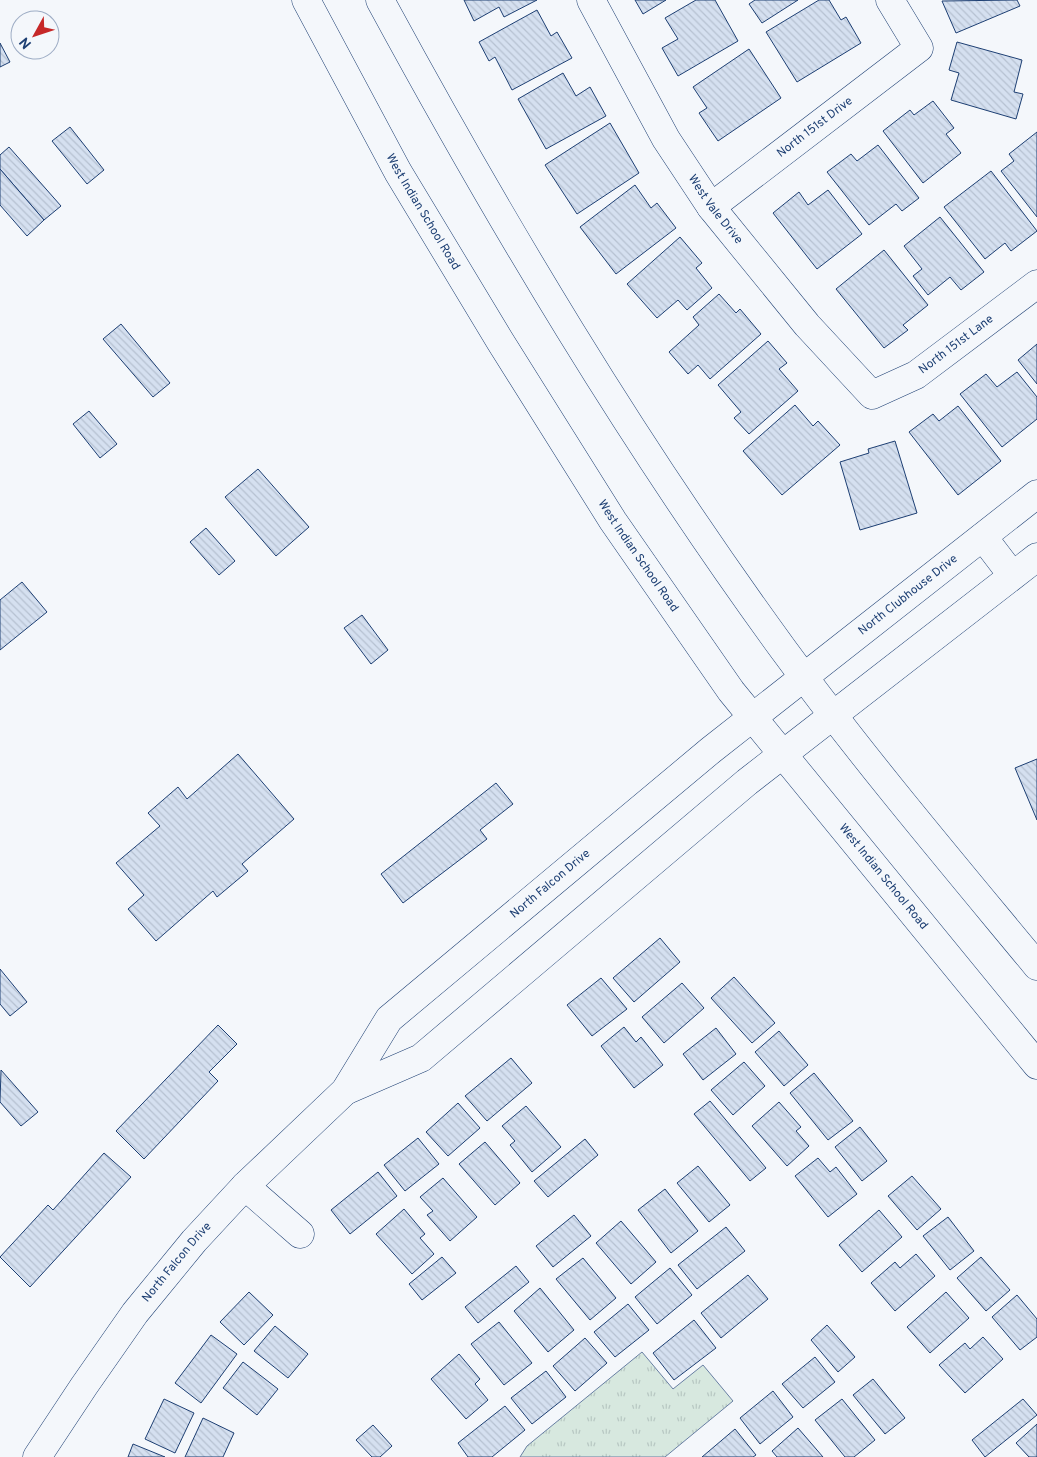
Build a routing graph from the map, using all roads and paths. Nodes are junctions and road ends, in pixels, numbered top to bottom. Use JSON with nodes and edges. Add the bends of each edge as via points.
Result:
{"nodes":[{"id":1,"x":306,"y":0,"type":"edge"},
{"id":2,"x":380,"y":0,"type":"edge"},
{"id":3,"x":592,"y":0,"type":"edge"},
{"id":4,"x":890,"y":0,"type":"edge"},
{"id":5,"x":711,"y":207,"type":"junction"},
{"id":6,"x":1037,"y":284,"type":"edge"},
{"id":7,"x":872,"y":395,"type":"joint"},
{"id":8,"x":1037,"y":494,"type":"edge"},
{"id":9,"x":983,"y":537,"type":"junction"},
{"id":10,"x":1037,"y":557,"type":"edge"},
{"id":11,"x":1012,"y":575,"type":"junction"},
{"id":12,"x":804,"y":676,"type":"junction"},
{"id":13,"x":779,"y":697,"type":"joint"},
{"id":14,"x":833,"y":716,"type":"junction"},
{"id":15,"x":754,"y":718,"type":"junction"},
{"id":16,"x":782,"y":755,"type":"junction"},
{"id":17,"x":1037,"y":966,"type":"edge"},
{"id":18,"x":1037,"y":1065,"type":"edge"},
{"id":19,"x":344,"y":1091,"type":"junction"},
{"id":20,"x":245,"y":1186,"type":"junction"},
{"id":21,"x":300,"y":1234,"type":"dead end"},
{"id":22,"x":37,"y":1457,"type":"edge"}],
"edges":[{"from":1,"to":15,"type":"street","name":"West Indian School Road","via":[[398,172],[500,341],[613,521],[731,691]]},
{"from":2,"to":12,"type":"street","via":[[516,242],[602,384]]},
{"from":3,"to":5,"type":"street","name":"West Vale Drive","via":[[666,138]]},
{"from":4,"to":5,"type":"street","name":"North 151st Drive","via":[[919,48]]},
{"from":5,"to":7,"type":"street","name":"West Vale Drive","via":[[807,325]]},
{"from":6,"to":7,"type":"street","name":"North 151st Lane","via":[[916,376]]},
{"from":8,"to":9,"type":"street","name":"North Clubhouse Drive"},
{"from":9,"to":11,"type":"street"},
{"from":9,"to":12,"type":"street","name":"North Clubhouse Drive"},
{"from":10,"to":11,"type":"street"},
{"from":11,"to":14,"type":"street"},
{"from":12,"to":13,"type":"street","name":"North Clubhouse Drive"},
{"from":12,"to":14,"type":"street"},
{"from":13,"to":15,"type":"street","name":"North Falcon Drive"},
{"from":14,"to":16,"type":"street","name":"North Falcon Drive"},
{"from":14,"to":17,"type":"street"},
{"from":15,"to":16,"type":"street","name":"West Indian School Road"},
{"from":15,"to":19,"type":"street","name":"North Falcon Drive","via":[[711,750],[389,1019]]},
{"from":16,"to":18,"type":"street","name":"West Indian School Road"},
{"from":16,"to":19,"type":"street","name":"North Falcon Drive","via":[[421,1058]]},
{"from":19,"to":20,"type":"street","name":"North Falcon Drive"},
{"from":20,"to":21,"type":"street"},
{"from":20,"to":22,"type":"street","name":"North Falcon Drive","via":[[194,1241],[135,1313]]}]}
